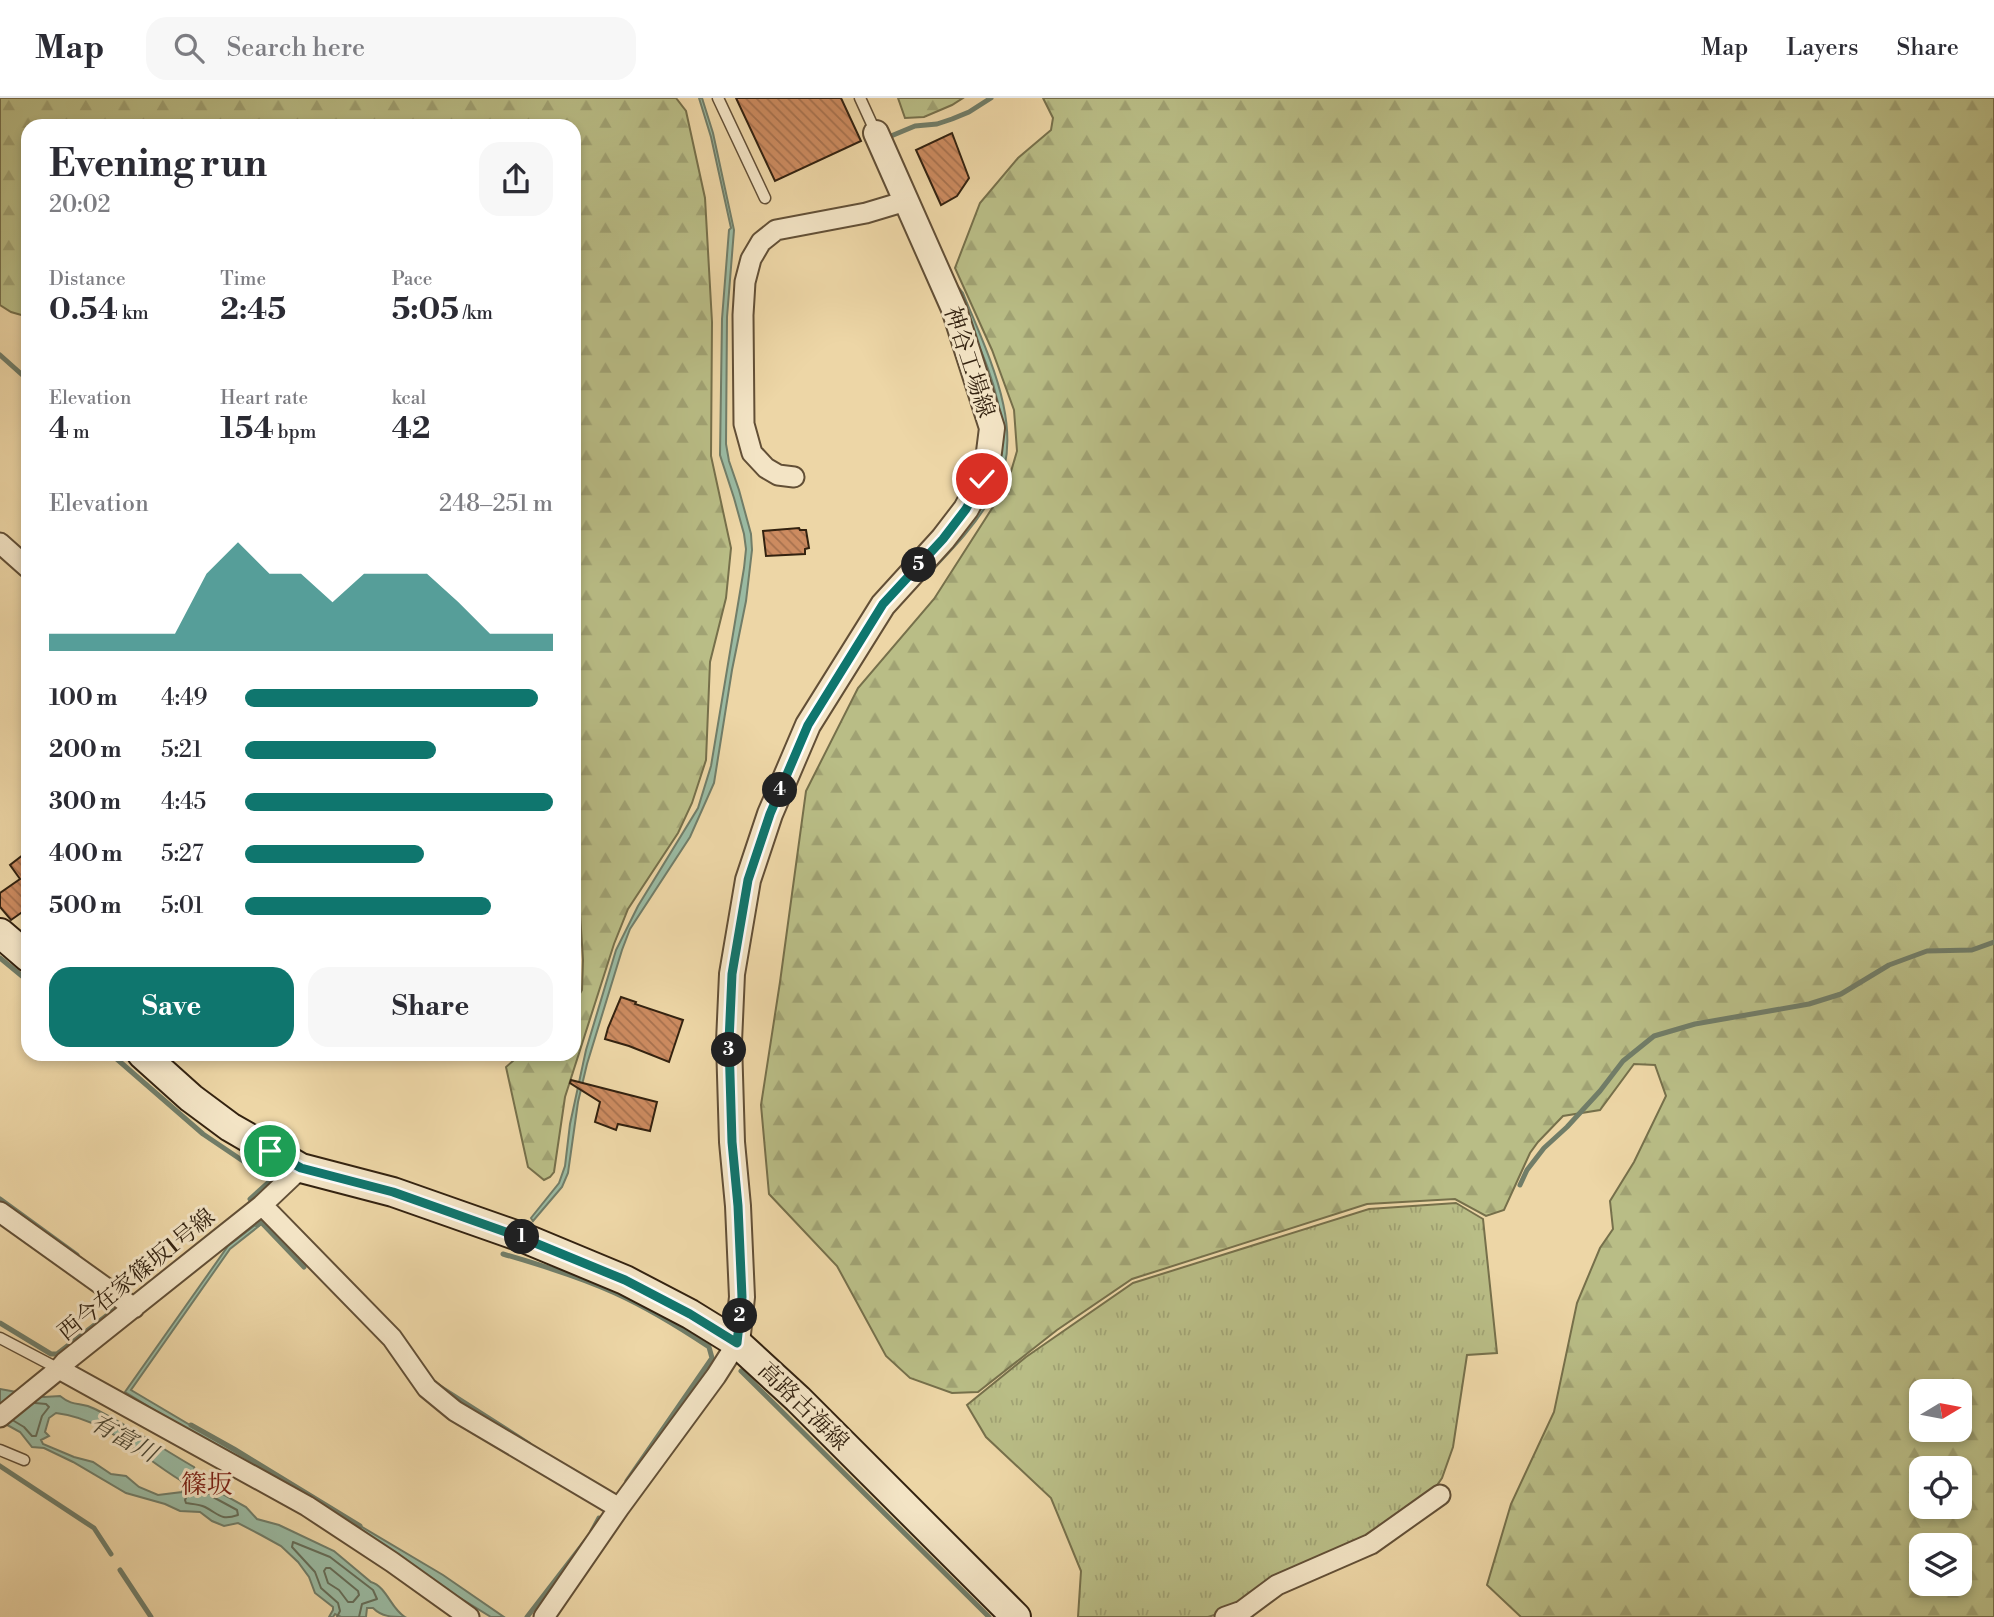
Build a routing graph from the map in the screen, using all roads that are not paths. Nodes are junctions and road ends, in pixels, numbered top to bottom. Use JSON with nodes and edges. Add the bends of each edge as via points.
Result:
{"nodes":[{"id":1,"x":718,"y":98,"type":"edge"},
{"id":2,"x":860,"y":98,"type":"edge"},
{"id":3,"x":876,"y":133,"type":"joint"},
{"id":4,"x":765,"y":198,"type":"dead end"},
{"id":5,"x":906,"y":201,"type":"junction"},
{"id":6,"x":793,"y":477,"type":"dead end"},
{"id":7,"x":0,"y":543,"type":"edge"},
{"id":8,"x":21,"y":562,"type":"edge"},
{"id":9,"x":0,"y":933,"type":"edge"},
{"id":10,"x":21,"y":951,"type":"edge"},
{"id":11,"x":150,"y":1061,"type":"edge"},
{"id":12,"x":301,"y":1168,"type":"junction"},
{"id":13,"x":261,"y":1205,"type":"junction"},
{"id":14,"x":0,"y":1212,"type":"edge"},
{"id":15,"x":134,"y":1308,"type":"junction"},
{"id":16,"x":0,"y":1338,"type":"edge"},
{"id":17,"x":737,"y":1343,"type":"junction"},
{"id":18,"x":52,"y":1375,"type":"junction"},
{"id":19,"x":0,"y":1417,"type":"edge"},
{"id":20,"x":0,"y":1450,"type":"edge"},
{"id":21,"x":24,"y":1460,"type":"dead end"},
{"id":22,"x":1440,"y":1495,"type":"dead end"},
{"id":23,"x":619,"y":1508,"type":"junction"},
{"id":24,"x":469,"y":1617,"type":"edge"},
{"id":25,"x":544,"y":1617,"type":"edge"},
{"id":26,"x":1016,"y":1617,"type":"edge"},
{"id":27,"x":1225,"y":1617,"type":"edge"}],
"edges":[{"from":1,"to":4,"type":"lane"},
{"from":2,"to":3,"type":"lane"},
{"from":3,"to":5,"type":"street","name":"神谷工場線"},
{"from":5,"to":6,"type":"street","via":[[776,230],[761,242],[751,259],[743,315],[744,424],[752,453],[766,468]]},
{"from":5,"to":17,"type":"street","name":"神谷工場線","via":[[954,309],[992,428],[989,452],[982,479],[966,509],[883,604],[808,725],[748,880],[732,974],[729,1042],[742,1297]]},
{"from":7,"to":8,"type":"street"},
{"from":9,"to":10,"type":"main road"},
{"from":11,"to":12,"type":"main road","name":"高路古海線","via":[[230,1127]]},
{"from":12,"to":13,"type":"street","name":"西今在家篠坂1号線"},
{"from":12,"to":17,"type":"main road","name":"高路古海線","via":[[393,1192],[523,1238],[625,1280]]},
{"from":13,"to":15,"type":"street","name":"西今在家篠坂1号線"},
{"from":13,"to":23,"type":"street","via":[[392,1338],[427,1388],[455,1410]]},
{"from":14,"to":15,"type":"street"},
{"from":15,"to":18,"type":"street","name":"西今在家篠坂1号線"},
{"from":16,"to":18,"type":"lane"},
{"from":17,"to":23,"type":"street"},
{"from":17,"to":26,"type":"main road","name":"高路古海線"},
{"from":18,"to":19,"type":"street","name":"西今在家篠坂1号線"},
{"from":18,"to":24,"type":"street","via":[[307,1506]]},
{"from":20,"to":21,"type":"lane"},
{"from":22,"to":27,"type":"street","via":[[1371,1544],[1277,1585],[1242,1611]]},
{"from":23,"to":25,"type":"street"}]}
